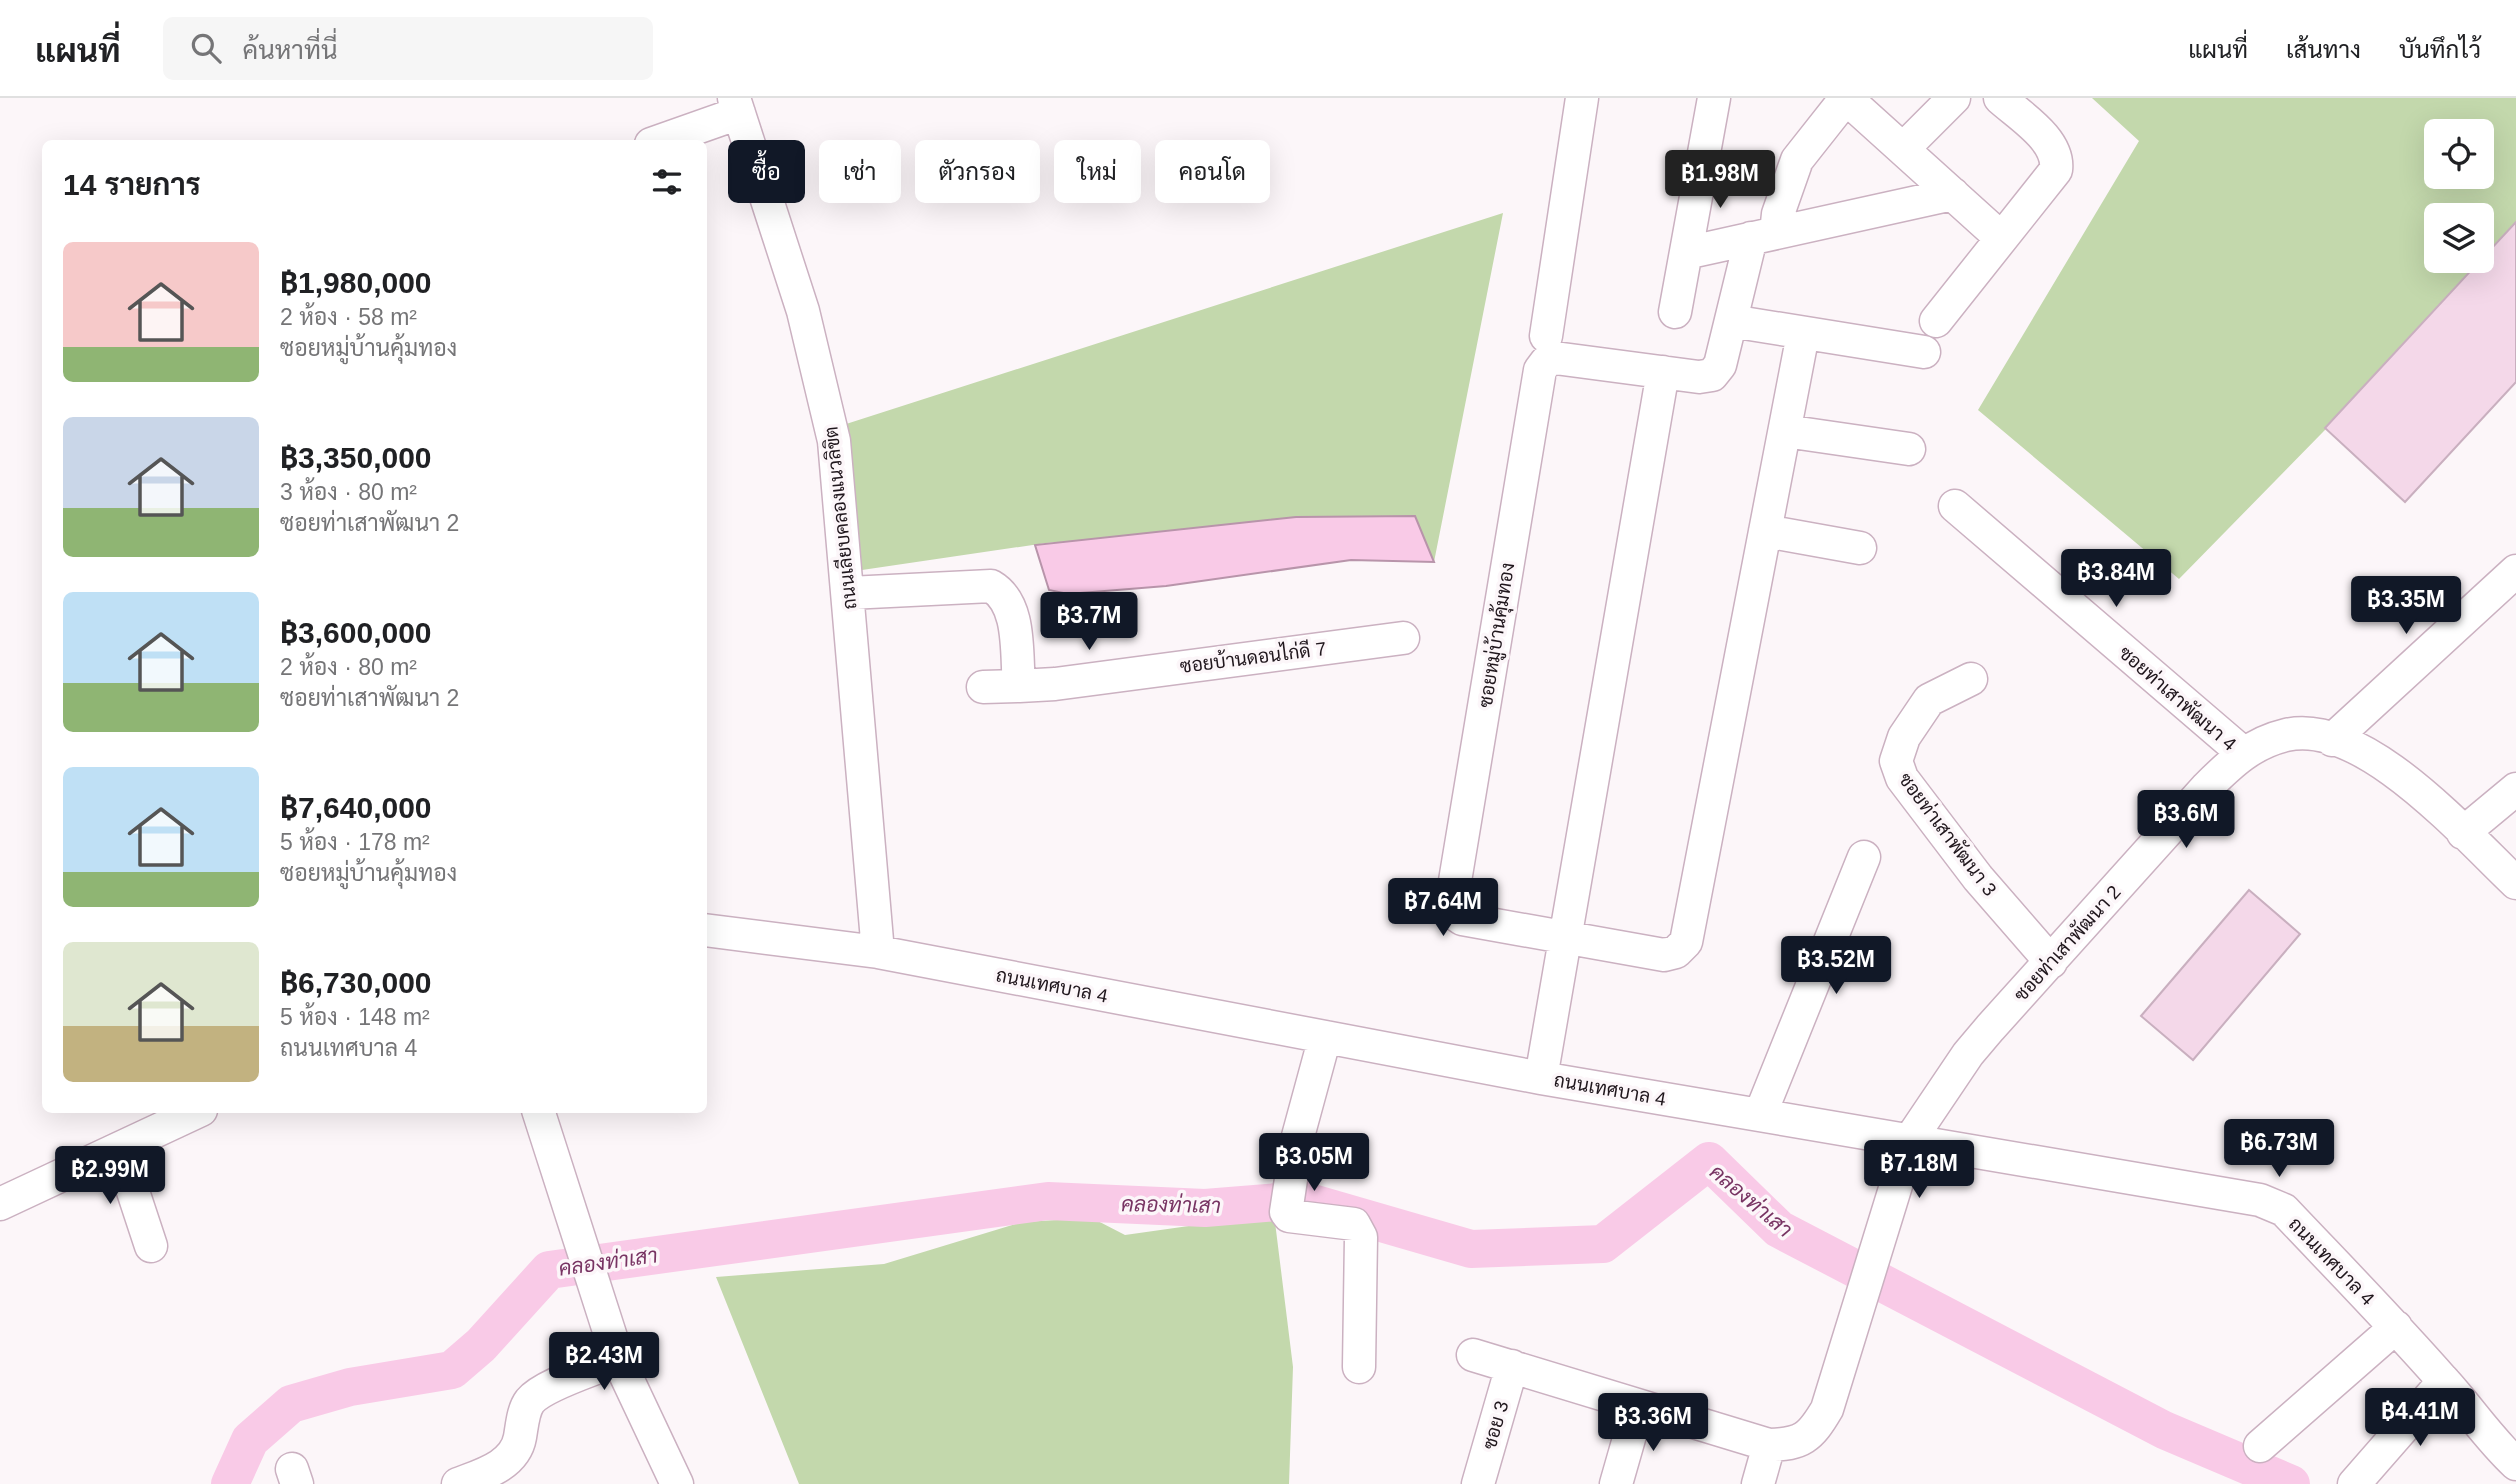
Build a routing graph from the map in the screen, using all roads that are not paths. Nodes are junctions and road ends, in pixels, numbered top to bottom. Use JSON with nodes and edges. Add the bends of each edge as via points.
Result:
{"nodes":[{"id":1,"x":1582,"y":98,"type":"edge"},
{"id":2,"x":1714,"y":98,"type":"edge"},
{"id":3,"x":1846,"y":98,"type":"edge"},
{"id":4,"x":1954,"y":98,"type":"edge"},
{"id":5,"x":2000,"y":98,"type":"edge"},
{"id":6,"x":737,"y":106,"type":"edge"},
{"id":7,"x":660,"y":140,"type":"edge"},
{"id":8,"x":1903,"y":149,"type":"junction"},
{"id":9,"x":1953,"y":194,"type":"junction"},
{"id":10,"x":1763,"y":235,"type":"junction"},
{"id":11,"x":2000,"y":237,"type":"junction"},
{"id":12,"x":1686,"y":253,"type":"junction"},
{"id":13,"x":1675,"y":312,"type":"dead end"},
{"id":14,"x":1731,"y":321,"type":"junction"},
{"id":15,"x":1936,"y":321,"type":"dead end"},
{"id":16,"x":1803,"y":334,"type":"junction"},
{"id":17,"x":1546,"y":336,"type":"dead end"},
{"id":18,"x":1924,"y":352,"type":"dead end"},
{"id":19,"x":1663,"y":372,"type":"junction"},
{"id":20,"x":1785,"y":431,"type":"junction"},
{"id":21,"x":1909,"y":449,"type":"dead end"},
{"id":22,"x":1955,"y":506,"type":"dead end"},
{"id":23,"x":1765,"y":531,"type":"junction"},
{"id":24,"x":1860,"y":548,"type":"dead end"},
{"id":25,"x":2516,"y":571,"type":"edge"},
{"id":26,"x":849,"y":593,"type":"junction"},
{"id":27,"x":1403,"y":638,"type":"dead end"},
{"id":28,"x":1971,"y":679,"type":"dead end"},
{"id":29,"x":1019,"y":686,"type":"junction"},
{"id":30,"x":983,"y":687,"type":"dead end"},
{"id":31,"x":2332,"y":740,"type":"junction"},
{"id":32,"x":2242,"y":753,"type":"junction"},
{"id":33,"x":2516,"y":789,"type":"edge"},
{"id":34,"x":2463,"y":833,"type":"junction"},
{"id":35,"x":1864,"y":857,"type":"dead end"},
{"id":36,"x":2516,"y":883,"type":"edge"},
{"id":37,"x":707,"y":930,"type":"edge"},
{"id":38,"x":1564,"y":937,"type":"junction"},
{"id":39,"x":878,"y":951,"type":"junction"},
{"id":40,"x":2051,"y":962,"type":"junction"},
{"id":41,"x":1325,"y":1037,"type":"junction"},
{"id":42,"x":1541,"y":1077,"type":"junction"},
{"id":43,"x":195,"y":1113,"type":"edge"},
{"id":44,"x":539,"y":1113,"type":"edge"},
{"id":45,"x":1759,"y":1115,"type":"junction"},
{"id":46,"x":1910,"y":1140,"type":"junction"},
{"id":47,"x":119,"y":1149,"type":"junction"},
{"id":48,"x":0,"y":1204,"type":"edge"},
{"id":49,"x":151,"y":1246,"type":"dead end"},
{"id":50,"x":2396,"y":1327,"type":"junction"},
{"id":51,"x":1473,"y":1355,"type":"dead end"},
{"id":52,"x":618,"y":1359,"type":"junction"},
{"id":53,"x":1512,"y":1366,"type":"junction"},
{"id":54,"x":1359,"y":1367,"type":"dead end"},
{"id":55,"x":2444,"y":1381,"type":"junction"},
{"id":56,"x":1638,"y":1407,"type":"junction"},
{"id":57,"x":1769,"y":1445,"type":"junction"},
{"id":58,"x":2260,"y":1446,"type":"dead end"},
{"id":59,"x":2516,"y":1464,"type":"edge"},
{"id":60,"x":2355,"y":1483,"type":"edge"},
{"id":61,"x":458,"y":1484,"type":"edge"},
{"id":62,"x":677,"y":1484,"type":"edge"},
{"id":63,"x":1478,"y":1484,"type":"edge"},
{"id":64,"x":1616,"y":1484,"type":"edge"},
{"id":65,"x":1758,"y":1484,"type":"edge"}],
"edges":[{"from":1,"to":17,"type":"street"},
{"from":2,"to":12,"type":"street"},
{"from":3,"to":8,"type":"street"},
{"from":3,"to":10,"type":"street","name":"ซอยหมู่บ้านคุ้มทอง","via":[[1797,160],[1778,214]]},
{"from":4,"to":8,"type":"street"},
{"from":5,"to":11,"type":"street","via":[[2051,145],[2057,158],[2056,170]]},
{"from":6,"to":7,"type":"street"},
{"from":6,"to":26,"type":"street","name":"ถนนเลียบคลองแนวลิขิต","via":[[817,367],[834,441]]},
{"from":8,"to":9,"type":"street"},
{"from":9,"to":10,"type":"street"},
{"from":9,"to":11,"type":"street"},
{"from":10,"to":12,"type":"street"},
{"from":10,"to":14,"type":"street","name":"ซอยหมู่บ้านคุ้มทอง"},
{"from":11,"to":15,"type":"street"},
{"from":12,"to":13,"type":"street"},
{"from":14,"to":16,"type":"street"},
{"from":14,"to":19,"type":"street","name":"ซอยหมู่บ้านคุ้มทอง","via":[[1720,365],[1712,375]]},
{"from":16,"to":18,"type":"street"},
{"from":16,"to":20,"type":"street","name":"ซอยหมู่บ้านคุ้มทอง"},
{"from":19,"to":38,"type":"street"},
{"from":19,"to":38,"type":"street","name":"ซอยหมู่บ้านคุ้มทอง","via":[[1555,358],[1540,370],[1452,912],[1462,919]]},
{"from":20,"to":21,"type":"street"},
{"from":20,"to":23,"type":"street","name":"ซอยหมู่บ้านคุ้มทอง"},
{"from":22,"to":32,"type":"street","name":"ซอยท่าเสาพัฒนา 4"},
{"from":23,"to":24,"type":"street"},
{"from":23,"to":38,"type":"street","name":"ซอยหมู่บ้านคุ้มทอง","via":[[1686,942],[1676,952],[1664,955]]},
{"from":25,"to":31,"type":"street"},
{"from":26,"to":29,"type":"street","via":[[991,586],[1001,591],[1013,615]]},
{"from":26,"to":39,"type":"street","name":"ถนนเลียบคลองแนวลิขิต"},
{"from":27,"to":29,"type":"street","name":"ซอยบ้านดอนไก่ดี 7"},
{"from":28,"to":40,"type":"street","name":"ซอยท่าเสาพัฒนา 3","via":[[1929,699],[1904,737],[1896,761],[1902,778],[1978,878]]},
{"from":29,"to":30,"type":"street","name":"ซอยบ้านดอนไก่ดี 7"},
{"from":31,"to":32,"type":"street","name":"ซอยท่าเสาพัฒนา 2","via":[[2288,734]]},
{"from":31,"to":34,"type":"street","name":"ซอยท่าเสาพัฒนา 2","via":[[2376,758],[2414,786]]},
{"from":32,"to":40,"type":"street","name":"ซอยท่าเสาพัฒนา 2"},
{"from":33,"to":34,"type":"street"},
{"from":34,"to":36,"type":"street","name":"ซอยท่าเสาพัฒนา 2"},
{"from":35,"to":45,"type":"street"},
{"from":37,"to":39,"type":"street","name":"ถนนเทศบาล 4"},
{"from":38,"to":42,"type":"street"},
{"from":39,"to":41,"type":"street","name":"ถนนเทศบาล 4"},
{"from":40,"to":46,"type":"street","name":"ซอยท่าเสาพัฒนา 2","via":[[1968,1054]]},
{"from":41,"to":42,"type":"street","name":"ถนนเทศบาล 4"},
{"from":41,"to":54,"type":"street","via":[[1290,1172],[1286,1208],[1289,1216],[1358,1228]]},
{"from":42,"to":45,"type":"street","name":"ถนนเทศบาล 4"},
{"from":43,"to":47,"type":"street"},
{"from":44,"to":52,"type":"street"},
{"from":45,"to":46,"type":"street","name":"ถนนเทศบาล 4"},
{"from":46,"to":50,"type":"street","name":"ถนนเทศบาล 4","via":[[2260,1200],[2284,1210]]},
{"from":46,"to":57,"type":"street","name":"ซอยท่าเสาพัฒนา 2","via":[[1827,1409],[1814,1433],[1793,1444]]},
{"from":47,"to":48,"type":"street"},
{"from":47,"to":49,"type":"street"},
{"from":50,"to":55,"type":"street","name":"ถนนเทศบาล 4"},
{"from":50,"to":58,"type":"street"},
{"from":51,"to":53,"type":"street"},
{"from":52,"to":61,"type":"street","via":[[530,1402],[510,1457],[492,1471]]},
{"from":52,"to":62,"type":"street"},
{"from":53,"to":56,"type":"street"},
{"from":53,"to":63,"type":"street","name":"ซอย 3"},
{"from":55,"to":59,"type":"street","name":"ถนนเทศบาล 4"},
{"from":55,"to":60,"type":"street"},
{"from":56,"to":57,"type":"street"},
{"from":56,"to":64,"type":"street"},
{"from":57,"to":65,"type":"street"}]}
